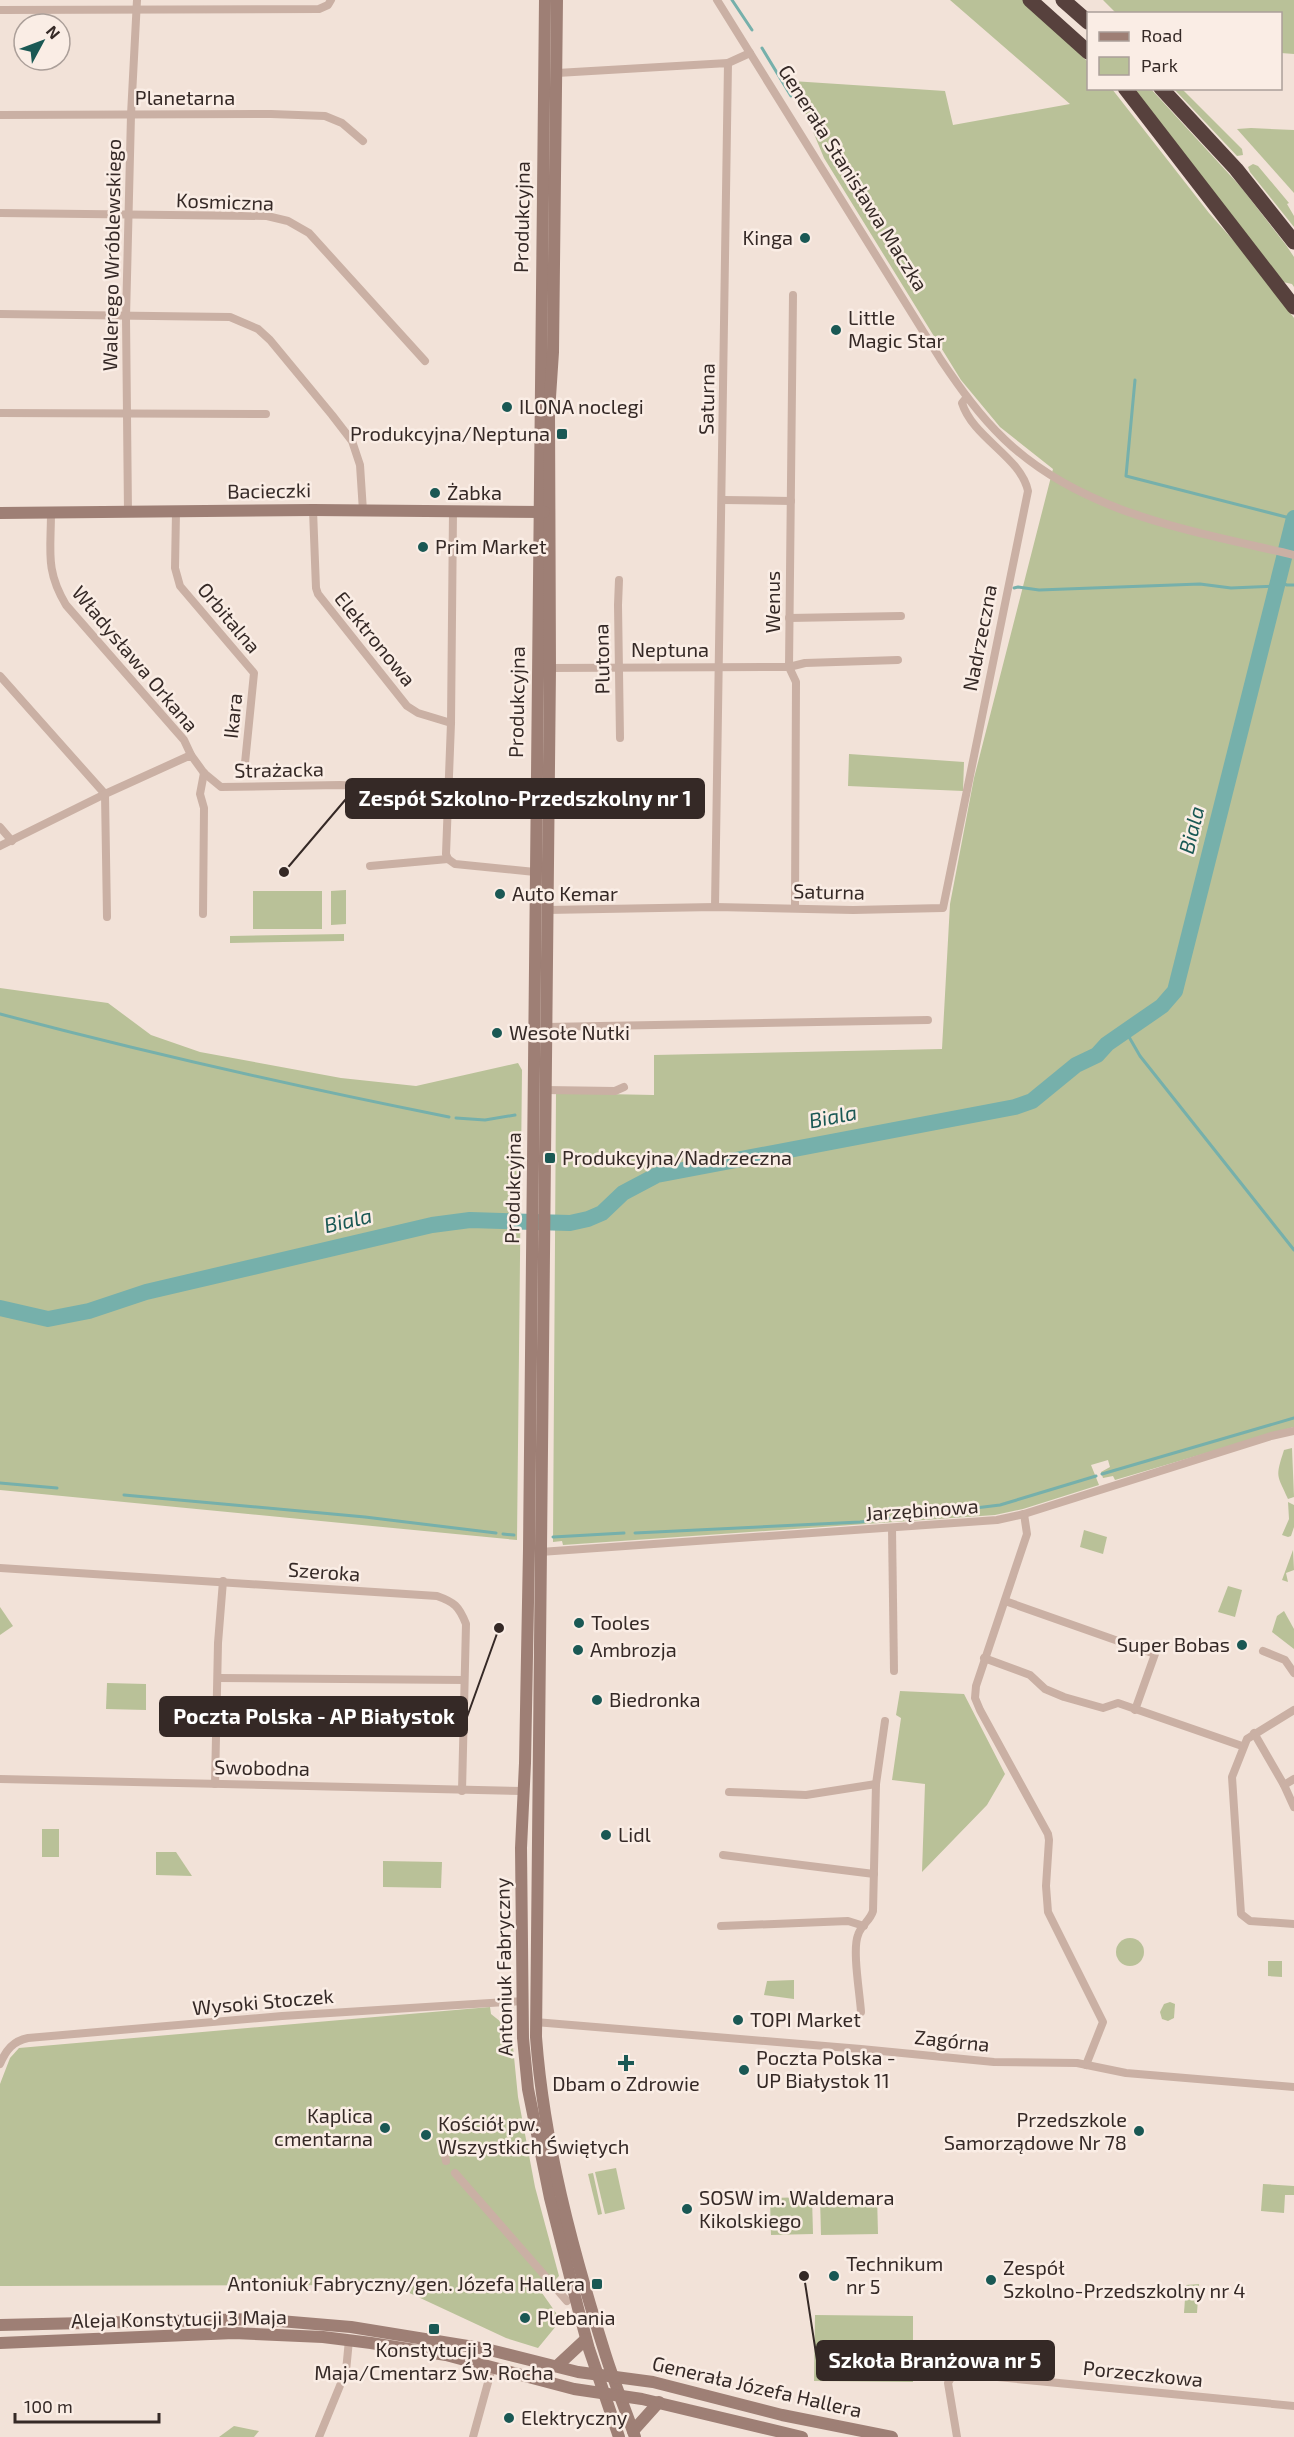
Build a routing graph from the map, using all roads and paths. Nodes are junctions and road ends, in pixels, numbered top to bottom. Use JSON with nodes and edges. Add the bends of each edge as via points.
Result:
{"nodes":[{"id":1,"x":31,"y":0,"type":"edge"},
{"id":2,"x":137,"y":0,"type":"edge"},
{"id":3,"x":331,"y":0,"type":"edge"},
{"id":4,"x":544,"y":0,"type":"edge"},
{"id":5,"x":557,"y":0,"type":"edge"},
{"id":6,"x":717,"y":0,"type":"edge"},
{"id":7,"x":1030,"y":0,"type":"edge"},
{"id":8,"x":1040,"y":0,"type":"edge"},
{"id":9,"x":1063,"y":0,"type":"edge"},
{"id":10,"x":1069,"y":0,"type":"edge"},
{"id":11,"x":237,"y":4,"type":"edge"},
{"id":12,"x":0,"y":10,"type":"edge"},
{"id":13,"x":136,"y":10,"type":"junction"},
{"id":14,"x":31,"y":11,"type":"junction"},
{"id":15,"x":1087,"y":19,"type":"edge"},
{"id":16,"x":1087,"y":19,"type":"edge"},
{"id":17,"x":1087,"y":45,"type":"edge"},
{"id":18,"x":1087,"y":50,"type":"edge"},
{"id":19,"x":750,"y":53,"type":"junction"},
{"id":20,"x":728,"y":63,"type":"junction"},
{"id":21,"x":556,"y":73,"type":"junction"},
{"id":22,"x":1127,"y":90,"type":"edge"},
{"id":23,"x":1163,"y":90,"type":"edge"},
{"id":24,"x":0,"y":115,"type":"edge"},
{"id":25,"x":131,"y":115,"type":"junction"},
{"id":26,"x":363,"y":141,"type":"dead end"},
{"id":27,"x":0,"y":213,"type":"edge"},
{"id":28,"x":130,"y":216,"type":"junction"},
{"id":29,"x":1294,"y":242,"type":"edge"},
{"id":30,"x":793,"y":295,"type":"dead end"},
{"id":31,"x":1294,"y":307,"type":"edge"},
{"id":32,"x":0,"y":314,"type":"edge"},
{"id":33,"x":126,"y":317,"type":"junction"},
{"id":34,"x":425,"y":361,"type":"dead end"},
{"id":35,"x":967,"y":397,"type":"junction"},
{"id":36,"x":0,"y":413,"type":"edge"},
{"id":37,"x":266,"y":414,"type":"dead end"},
{"id":38,"x":129,"y":415,"type":"junction"},
{"id":39,"x":723,"y":500,"type":"junction"},
{"id":40,"x":791,"y":501,"type":"junction"},
{"id":41,"x":313,"y":510,"type":"junction"},
{"id":42,"x":363,"y":511,"type":"junction"},
{"id":43,"x":51,"y":512,"type":"junction"},
{"id":44,"x":128,"y":512,"type":"junction"},
{"id":45,"x":176,"y":512,"type":"junction"},
{"id":46,"x":453,"y":512,"type":"junction"},
{"id":47,"x":538,"y":512,"type":"junction"},
{"id":48,"x":551,"y":512,"type":"junction"},
{"id":49,"x":0,"y":513,"type":"edge"},
{"id":50,"x":1294,"y":555,"type":"edge"},
{"id":51,"x":619,"y":580,"type":"dead end"},
{"id":52,"x":901,"y":616,"type":"dead end"},
{"id":53,"x":789,"y":618,"type":"junction"},
{"id":54,"x":898,"y":660,"type":"dead end"},
{"id":55,"x":618,"y":666,"type":"junction"},
{"id":56,"x":720,"y":667,"type":"junction"},
{"id":57,"x":789,"y":667,"type":"junction"},
{"id":58,"x":537,"y":668,"type":"junction"},
{"id":59,"x":550,"y":668,"type":"junction"},
{"id":60,"x":255,"y":673,"type":"joint"},
{"id":61,"x":0,"y":676,"type":"edge"},
{"id":62,"x":451,"y":723,"type":"junction"},
{"id":63,"x":620,"y":738,"type":"dead end"},
{"id":64,"x":191,"y":755,"type":"junction"},
{"id":65,"x":245,"y":763,"type":"dead end"},
{"id":66,"x":204,"y":773,"type":"junction"},
{"id":67,"x":449,"y":791,"type":"junction"},
{"id":68,"x":105,"y":794,"type":"junction"},
{"id":69,"x":0,"y":827,"type":"edge"},
{"id":70,"x":12,"y":841,"type":"junction"},
{"id":71,"x":0,"y":846,"type":"edge"},
{"id":72,"x":448,"y":859,"type":"junction"},
{"id":73,"x":370,"y":866,"type":"dead end"},
{"id":74,"x":535,"y":872,"type":"junction"},
{"id":75,"x":715,"y":907,"type":"junction"},
{"id":76,"x":795,"y":908,"type":"junction"},
{"id":77,"x":943,"y":908,"type":"joint"},
{"id":78,"x":547,"y":910,"type":"junction"},
{"id":79,"x":203,"y":914,"type":"dead end"},
{"id":80,"x":107,"y":917,"type":"dead end"},
{"id":81,"x":928,"y":1020,"type":"dead end"},
{"id":82,"x":546,"y":1027,"type":"junction"},
{"id":83,"x":624,"y":1087,"type":"dead end"},
{"id":84,"x":545,"y":1090,"type":"junction"},
{"id":85,"x":538,"y":1212,"type":"junction"},
{"id":86,"x":1294,"y":1431,"type":"edge"},
{"id":87,"x":1024,"y":1514,"type":"junction"},
{"id":88,"x":892,"y":1529,"type":"junction"},
{"id":89,"x":534,"y":1551,"type":"junction"},
{"id":90,"x":0,"y":1568,"type":"edge"},
{"id":91,"x":223,"y":1581,"type":"junction"},
{"id":92,"x":1005,"y":1601,"type":"junction"},
{"id":93,"x":1263,"y":1651,"type":"dead end"},
{"id":94,"x":984,"y":1658,"type":"junction"},
{"id":95,"x":894,"y":1671,"type":"dead end"},
{"id":96,"x":1294,"y":1673,"type":"edge"},
{"id":97,"x":218,"y":1678,"type":"junction"},
{"id":98,"x":464,"y":1680,"type":"junction"},
{"id":99,"x":1135,"y":1710,"type":"junction"},
{"id":100,"x":1294,"y":1710,"type":"edge"},
{"id":101,"x":885,"y":1721,"type":"dead end"},
{"id":102,"x":1254,"y":1733,"type":"junction"},
{"id":103,"x":1242,"y":1746,"type":"junction"},
{"id":104,"x":0,"y":1779,"type":"edge"},
{"id":105,"x":1294,"y":1779,"type":"edge"},
{"id":106,"x":215,"y":1784,"type":"junction"},
{"id":107,"x":876,"y":1784,"type":"junction"},
{"id":108,"x":1284,"y":1785,"type":"junction"},
{"id":109,"x":538,"y":1790,"type":"junction"},
{"id":110,"x":462,"y":1791,"type":"junction"},
{"id":111,"x":523,"y":1791,"type":"junction"},
{"id":112,"x":729,"y":1792,"type":"dead end"},
{"id":113,"x":1294,"y":1807,"type":"edge"},
{"id":114,"x":723,"y":1855,"type":"dead end"},
{"id":115,"x":874,"y":1874,"type":"junction"},
{"id":116,"x":1294,"y":1924,"type":"edge"},
{"id":117,"x":721,"y":1926,"type":"dead end"},
{"id":118,"x":864,"y":1926,"type":"junction"},
{"id":119,"x":523,"y":2001,"type":"junction"},
{"id":120,"x":861,"y":2012,"type":"dead end"},
{"id":121,"x":535,"y":2022,"type":"junction"},
{"id":122,"x":0,"y":2064,"type":"edge"},
{"id":123,"x":1086,"y":2065,"type":"junction"},
{"id":124,"x":1294,"y":2087,"type":"edge"},
{"id":125,"x":455,"y":2173,"type":"dead end"},
{"id":126,"x":567,"y":2301,"type":"dead end"},
{"id":127,"x":592,"y":2310,"type":"junction"},
{"id":128,"x":579,"y":2312,"type":"junction"},
{"id":129,"x":0,"y":2325,"type":"edge"},
{"id":130,"x":586,"y":2339,"type":"junction"},
{"id":131,"x":349,"y":2340,"type":"junction"},
{"id":132,"x":0,"y":2343,"type":"edge"},
{"id":133,"x":557,"y":2366,"type":"junction"},
{"id":134,"x":492,"y":2368,"type":"junction"},
{"id":135,"x":597,"y":2376,"type":"junction"},
{"id":136,"x":613,"y":2376,"type":"junction"},
{"id":137,"x":683,"y":2389,"type":"junction"},
{"id":138,"x":605,"y":2394,"type":"junction"},
{"id":139,"x":621,"y":2396,"type":"junction"},
{"id":140,"x":658,"y":2402,"type":"junction"},
{"id":141,"x":1294,"y":2406,"type":"edge"},
{"id":142,"x":678,"y":2407,"type":"junction"},
{"id":143,"x":634,"y":2434,"type":"edge"},
{"id":144,"x":474,"y":2435,"type":"edge"},
{"id":145,"x":318,"y":2437,"type":"edge"},
{"id":146,"x":483,"y":2437,"type":"edge"},
{"id":147,"x":619,"y":2437,"type":"edge"},
{"id":148,"x":802,"y":2437,"type":"edge"},
{"id":149,"x":892,"y":2437,"type":"edge"},
{"id":150,"x":957,"y":2437,"type":"edge"}],
"edges":[{"from":1,"to":14,"type":"street"},
{"from":2,"to":13,"type":"street","name":"Walerego Wróblewskiego"},
{"from":3,"to":11,"type":"street","via":[[319,9]]},
{"from":4,"to":47,"type":"main road","name":"Produkcyjna"},
{"from":5,"to":21,"type":"main road","name":"Produkcyjna"},
{"from":6,"to":19,"type":"street","name":"Generała Stanisława Maczka"},
{"from":7,"to":18,"type":"highway"},
{"from":8,"to":17,"type":"highway"},
{"from":9,"to":15,"type":"highway"},
{"from":10,"to":16,"type":"highway"},
{"from":11,"to":13,"type":"street"},
{"from":12,"to":14,"type":"street"},
{"from":13,"to":14,"type":"street"},
{"from":13,"to":25,"type":"street","name":"Walerego Wróblewskiego"},
{"from":19,"to":20,"type":"street"},
{"from":19,"to":35,"type":"street","name":"Generała Stanisława Maczka"},
{"from":20,"to":21,"type":"street"},
{"from":20,"to":39,"type":"street","name":"Saturna"},
{"from":21,"to":48,"type":"main road","name":"Produkcyjna","via":[[549,412]]},
{"from":22,"to":31,"type":"highway"},
{"from":23,"to":29,"type":"highway","via":[[1236,169]]},
{"from":24,"to":25,"type":"street","name":"Planetarna"},
{"from":25,"to":26,"type":"street","name":"Planetarna","via":[[325,116],[342,123]]},
{"from":25,"to":28,"type":"street","name":"Walerego Wróblewskiego"},
{"from":27,"to":28,"type":"street","name":"Kosmiczna"},
{"from":28,"to":33,"type":"street","name":"Walerego Wróblewskiego"},
{"from":28,"to":34,"type":"street","name":"Kosmiczna","via":[[267,216],[288,221],[309,233]]},
{"from":30,"to":40,"type":"street","name":"Wenus"},
{"from":32,"to":33,"type":"street"},
{"from":33,"to":38,"type":"street","name":"Walerego Wróblewskiego"},
{"from":33,"to":42,"type":"street","via":[[230,317],[258,329],[352,441],[360,465]]},
{"from":35,"to":50,"type":"street","name":"Generała Stanisława Maczka","via":[[1024,456],[1101,502],[1164,523]]},
{"from":35,"to":77,"type":"street","name":"Nadrzeczna","via":[[962,403],[965,411],[1017,470],[1028,491]]},
{"from":36,"to":38,"type":"street"},
{"from":37,"to":38,"type":"street"},
{"from":38,"to":44,"type":"street","name":"Walerego Wróblewskiego"},
{"from":39,"to":40,"type":"street"},
{"from":39,"to":56,"type":"street","name":"Saturna"},
{"from":40,"to":53,"type":"street","name":"Wenus"},
{"from":41,"to":42,"type":"main road","name":"Bacieczki"},
{"from":41,"to":45,"type":"main road","name":"Bacieczki"},
{"from":41,"to":62,"type":"street","name":"Elektronowa","via":[[318,594],[407,706]]},
{"from":42,"to":46,"type":"main road","name":"Bacieczki"},
{"from":43,"to":44,"type":"main road","name":"Bacieczki"},
{"from":43,"to":49,"type":"main road","name":"Bacieczki"},
{"from":43,"to":64,"type":"street","name":"Władysława Orkana","via":[[50,573],[57,590],[184,740]]},
{"from":44,"to":45,"type":"main road","name":"Bacieczki"},
{"from":45,"to":60,"type":"street","name":"Orbitalna","via":[[175,568],[180,586]]},
{"from":46,"to":47,"type":"main road","name":"Bacieczki"},
{"from":46,"to":62,"type":"street"},
{"from":47,"to":48,"type":"main road","name":"Bacieczki"},
{"from":47,"to":58,"type":"main road","name":"Produkcyjna"},
{"from":48,"to":59,"type":"main road","name":"Produkcyjna"},
{"from":51,"to":55,"type":"street","name":"Plutona"},
{"from":52,"to":53,"type":"street"},
{"from":53,"to":57,"type":"street","name":"Wenus"},
{"from":54,"to":57,"type":"street","name":"Neptuna"},
{"from":55,"to":56,"type":"street","name":"Neptuna"},
{"from":55,"to":59,"type":"street","name":"Neptuna"},
{"from":55,"to":63,"type":"street","name":"Plutona"},
{"from":56,"to":57,"type":"street","name":"Neptuna"},
{"from":56,"to":75,"type":"street","name":"Saturna"},
{"from":57,"to":76,"type":"street","name":"Wenus","via":[[796,682]]},
{"from":58,"to":59,"type":"main road"},
{"from":58,"to":74,"type":"main road","name":"Produkcyjna"},
{"from":59,"to":78,"type":"main road","name":"Produkcyjna"},
{"from":60,"to":65,"type":"street","name":"Ikara"},
{"from":61,"to":68,"type":"street"},
{"from":62,"to":67,"type":"street"},
{"from":64,"to":66,"type":"street","name":"Strażacka"},
{"from":64,"to":68,"type":"street"},
{"from":66,"to":67,"type":"street","name":"Strażacka","via":[[221,787],[342,785]]},
{"from":66,"to":79,"type":"street","via":[[200,794],[204,808]]},
{"from":67,"to":72,"type":"street"},
{"from":68,"to":70,"type":"street"},
{"from":68,"to":80,"type":"street"},
{"from":69,"to":70,"type":"street"},
{"from":70,"to":71,"type":"street"},
{"from":72,"to":73,"type":"street"},
{"from":72,"to":74,"type":"street","via":[[473,867]]},
{"from":74,"to":85,"type":"main road","name":"Produkcyjna"},
{"from":75,"to":76,"type":"street","name":"Saturna"},
{"from":75,"to":78,"type":"street","name":"Saturna"},
{"from":76,"to":77,"type":"street","name":"Saturna"},
{"from":78,"to":82,"type":"main road","name":"Produkcyjna"},
{"from":81,"to":82,"type":"street"},
{"from":82,"to":84,"type":"main road","name":"Produkcyjna"},
{"from":83,"to":84,"type":"street","via":[[615,1091]]},
{"from":84,"to":85,"type":"main road","name":"Produkcyjna"},
{"from":85,"to":89,"type":"main road","name":"Produkcyjna"},
{"from":86,"to":87,"type":"street","name":"Jarzębinowa"},
{"from":87,"to":88,"type":"street","name":"Jarzębinowa"},
{"from":87,"to":92,"type":"street","via":[[1027,1534]]},
{"from":88,"to":89,"type":"street","name":"Jarzębinowa"},
{"from":88,"to":95,"type":"street"},
{"from":89,"to":109,"type":"main road","name":"Antoniuk Fabryczny"},
{"from":89,"to":111,"type":"main road","name":"Antoniuk Fabryczny"},
{"from":90,"to":91,"type":"street","name":"Szeroka"},
{"from":91,"to":97,"type":"street"},
{"from":91,"to":98,"type":"street","name":"Szeroka","via":[[437,1596],[453,1602],[466,1624]]},
{"from":92,"to":94,"type":"street"},
{"from":92,"to":99,"type":"street","via":[[1155,1654]]},
{"from":93,"to":96,"type":"street","via":[[1285,1660]]},
{"from":94,"to":99,"type":"street","via":[[1030,1675],[1045,1689],[1064,1697],[1103,1708],[1118,1703]]},
{"from":94,"to":123,"type":"street","via":[[974,1694],[976,1704],[1048,1834],[1047,1912],[1103,2019]]},
{"from":97,"to":98,"type":"street"},
{"from":97,"to":106,"type":"street"},
{"from":98,"to":110,"type":"street","name":"Szeroka"},
{"from":99,"to":103,"type":"street"},
{"from":100,"to":102,"type":"street"},
{"from":101,"to":107,"type":"street"},
{"from":102,"to":103,"type":"street"},
{"from":102,"to":108,"type":"street"},
{"from":103,"to":116,"type":"street","via":[[1233,1777],[1239,1910],[1251,1922]]},
{"from":104,"to":106,"type":"street","name":"Swobodna"},
{"from":105,"to":108,"type":"street"},
{"from":106,"to":110,"type":"street","name":"Swobodna"},
{"from":107,"to":112,"type":"street","via":[[806,1795]]},
{"from":107,"to":115,"type":"street"},
{"from":108,"to":113,"type":"street"},
{"from":109,"to":111,"type":"main road"},
{"from":109,"to":121,"type":"main road","name":"Antoniuk Fabryczny"},
{"from":110,"to":111,"type":"street","name":"Swobodna"},
{"from":111,"to":119,"type":"main road","name":"Antoniuk Fabryczny"},
{"from":114,"to":115,"type":"street"},
{"from":115,"to":118,"type":"street","via":[[873,1911]]},
{"from":117,"to":118,"type":"street","via":[[848,1921]]},
{"from":118,"to":120,"type":"street","via":[[856,1944]]},
{"from":119,"to":122,"type":"street","name":"Wysoki Stoczek","via":[[282,2016],[28,2038],[9,2047]]},
{"from":119,"to":128,"type":"main road","name":"Antoniuk Fabryczny","via":[[528,2089]]},
{"from":121,"to":123,"type":"street","name":"Zagórna","via":[[994,2062]]},
{"from":121,"to":127,"type":"main road","name":"Antoniuk Fabryczny","via":[[550,2146]]},
{"from":123,"to":124,"type":"street","name":"Zagórna","via":[[1104,2071]]},
{"from":125,"to":126,"type":"street"},
{"from":127,"to":128,"type":"main road"},
{"from":127,"to":136,"type":"main road","name":"Antoniuk Fabryczny"},
{"from":128,"to":130,"type":"main road","name":"Antoniuk Fabryczny"},
{"from":129,"to":133,"type":"main road","name":"Aleja Konstytucji 3 Maja","via":[[256,2319],[420,2337]]},
{"from":130,"to":133,"type":"main road"},
{"from":130,"to":135,"type":"main road","name":"Antoniuk Fabryczny"},
{"from":131,"to":132,"type":"main road","name":"Aleja Konstytucji 3 Maja","via":[[234,2333]]},
{"from":131,"to":134,"type":"main road","name":"Aleja Konstytucji 3 Maja","via":[[446,2355]]},
{"from":131,"to":145,"type":"street","via":[[346,2371]]},
{"from":133,"to":135,"type":"main road","name":"Aleja Konstytucji 3 Maja"},
{"from":134,"to":138,"type":"main road","name":"Aleja Konstytucji 3 Maja"},
{"from":134,"to":144,"type":"street"},
{"from":135,"to":136,"type":"main road","name":"Generała Józefa Hallera"},
{"from":135,"to":138,"type":"main road","name":"Antoniuk Fabryczny"},
{"from":136,"to":137,"type":"main road","name":"Generała Józefa Hallera"},
{"from":136,"to":139,"type":"main road","name":"Antoniuk Fabryczny"},
{"from":137,"to":142,"type":"main road"},
{"from":137,"to":149,"type":"main road","name":"Generała Józefa Hallera","via":[[782,2415]]},
{"from":138,"to":139,"type":"main road","name":"Generała Józefa Hallera"},
{"from":138,"to":147,"type":"main road"},
{"from":139,"to":140,"type":"main road","name":"Generała Józefa Hallera"},
{"from":139,"to":143,"type":"main road"},
{"from":140,"to":142,"type":"main road","name":"Generała Józefa Hallera"},
{"from":140,"to":143,"type":"main road"},
{"from":141,"to":150,"type":"street","name":"Porzeczkowa","via":[[961,2373],[952,2376],[948,2383]]},
{"from":142,"to":148,"type":"main road","name":"Generała Józefa Hallera"},
{"from":144,"to":146,"type":"street"}]}
